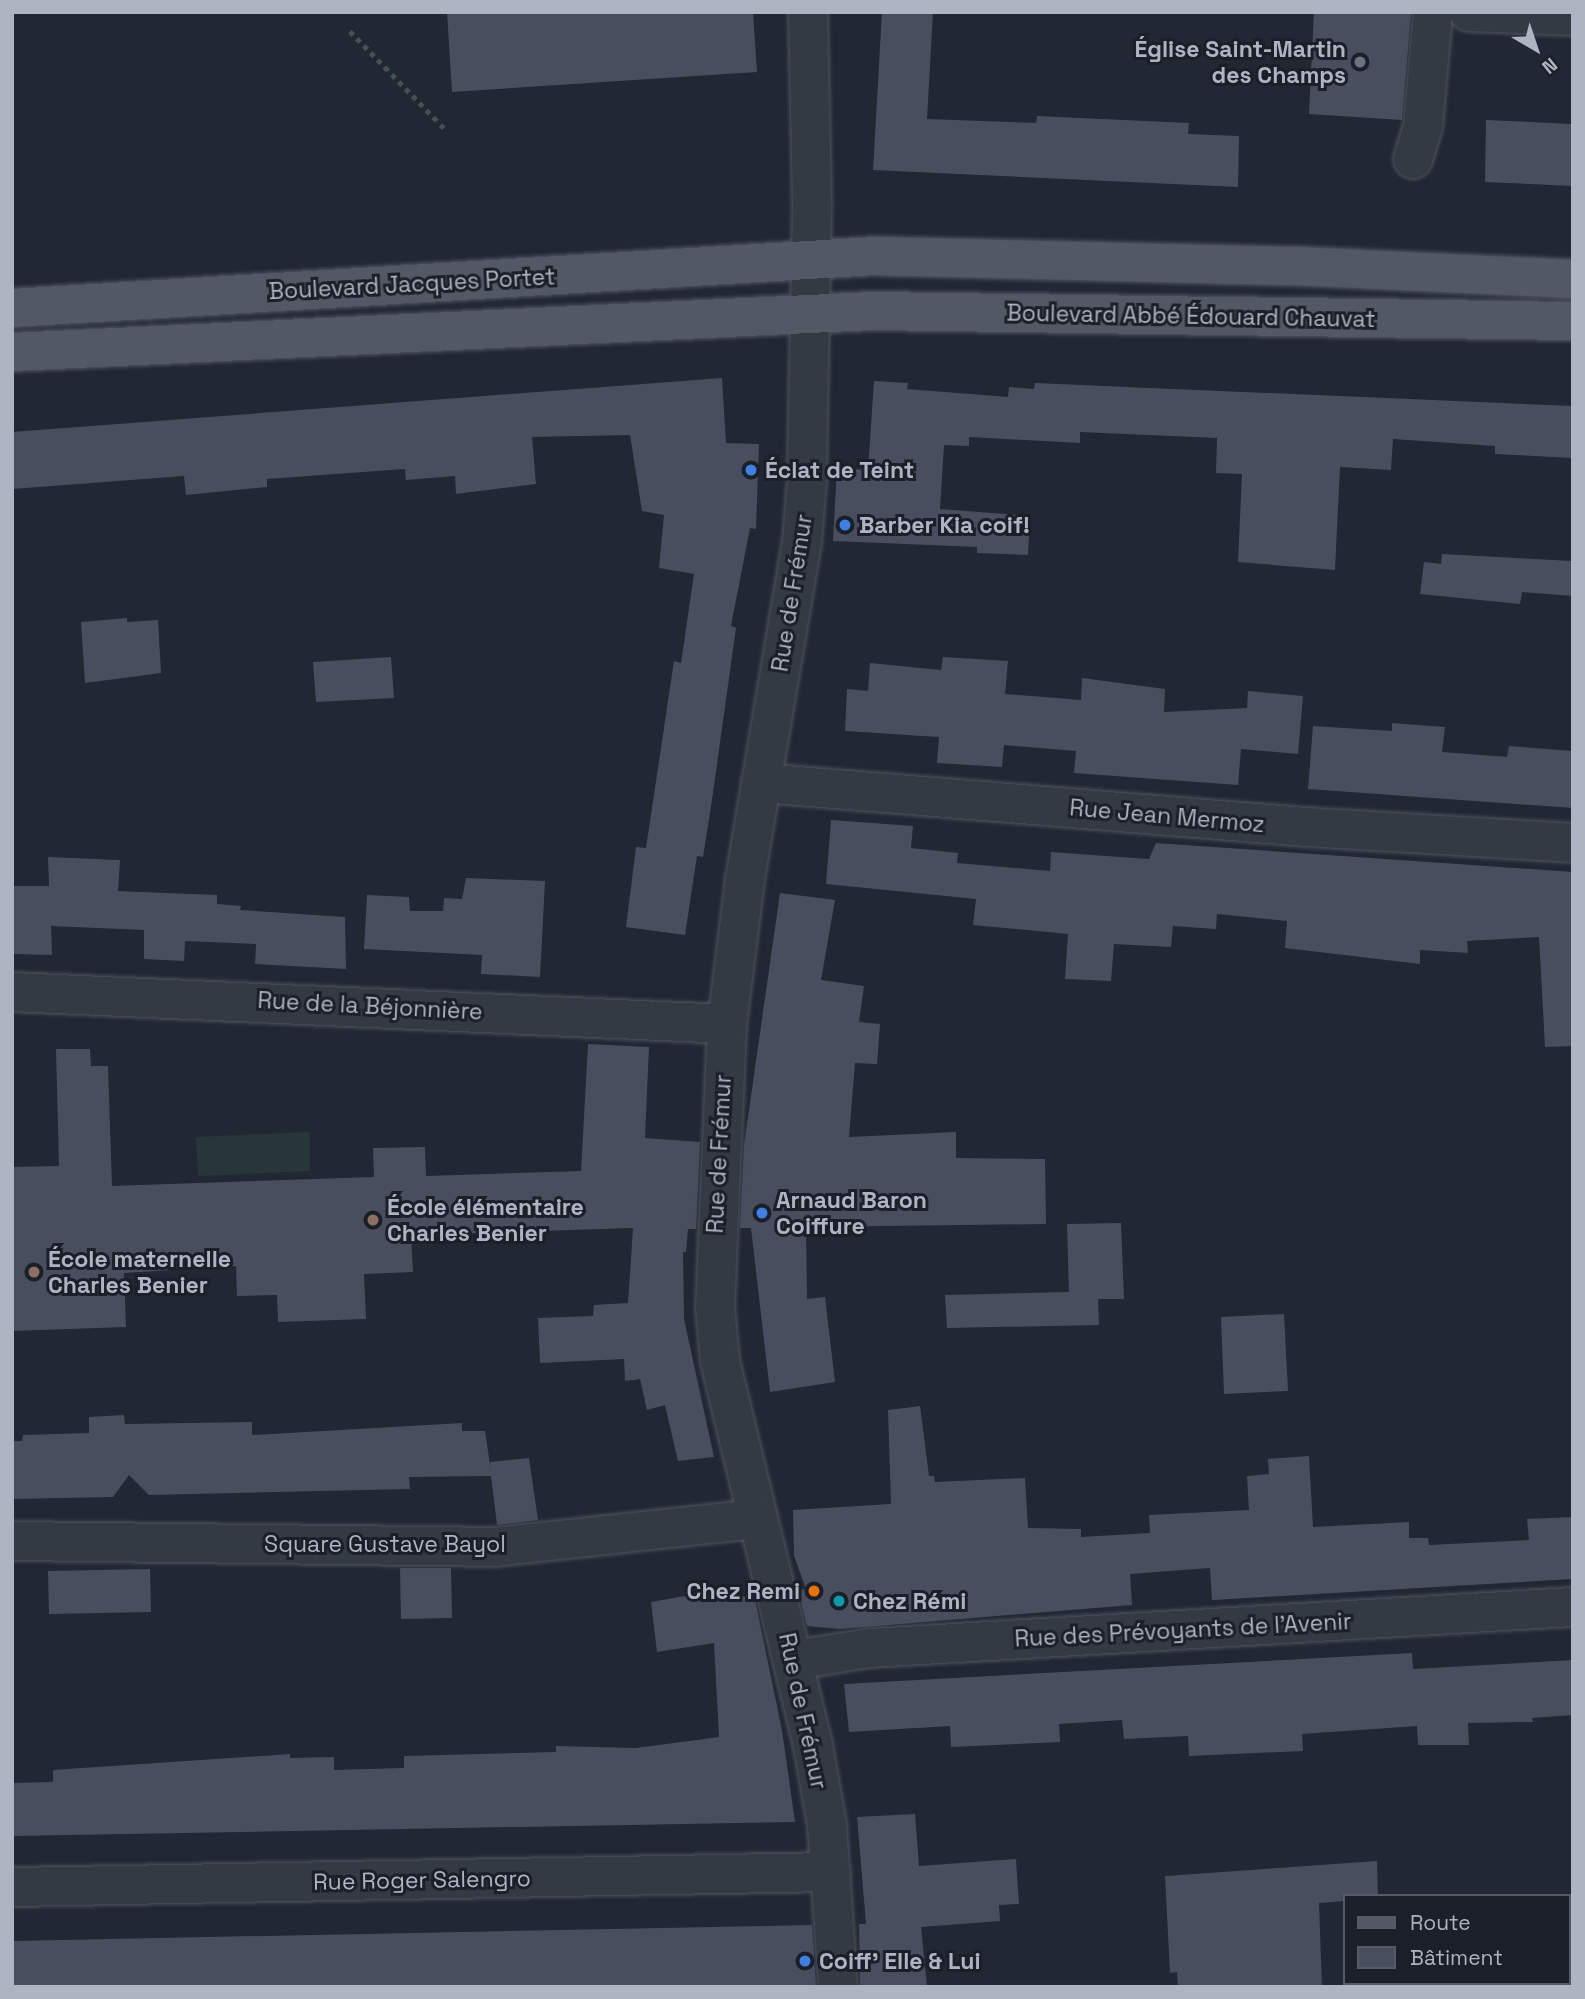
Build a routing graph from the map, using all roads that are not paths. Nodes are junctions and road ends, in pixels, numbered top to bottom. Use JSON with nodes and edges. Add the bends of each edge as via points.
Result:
{"nodes":[{"id":1,"x":808,"y":12,"type":"edge"},
{"id":2,"x":1433,"y":12,"type":"edge"},
{"id":3,"x":1469,"y":12,"type":"edge"},
{"id":4,"x":1573,"y":16,"type":"edge"},
{"id":5,"x":1413,"y":159,"type":"dead end"},
{"id":6,"x":811,"y":260,"type":"junction"},
{"id":7,"x":1573,"y":279,"type":"edge"},
{"id":8,"x":12,"y":308,"type":"edge"},
{"id":9,"x":810,"y":315,"type":"junction"},
{"id":10,"x":1573,"y":321,"type":"edge"},
{"id":11,"x":12,"y":352,"type":"edge"},
{"id":12,"x":761,"y":783,"type":"junction"},
{"id":13,"x":1573,"y":843,"type":"edge"},
{"id":14,"x":12,"y":992,"type":"edge"},
{"id":15,"x":727,"y":1024,"type":"junction"},
{"id":16,"x":757,"y":1519,"type":"junction"},
{"id":17,"x":12,"y":1541,"type":"edge"},
{"id":18,"x":1573,"y":1607,"type":"edge"},
{"id":19,"x":794,"y":1660,"type":"junction"},
{"id":20,"x":831,"y":1872,"type":"junction"},
{"id":21,"x":12,"y":1887,"type":"edge"},
{"id":22,"x":838,"y":1987,"type":"edge"}],
"edges":[{"from":1,"to":6,"type":"street","name":"Rue de Frémur"},
{"from":2,"to":5,"type":"street","via":[[1423,127]]},
{"from":3,"to":4,"type":"street"},
{"from":6,"to":7,"type":"main road","via":[[874,256],[1255,265]]},
{"from":6,"to":8,"type":"main road","name":"Boulevard Jacques Portet"},
{"from":6,"to":9,"type":"street","name":"Rue de Frémur"},
{"from":9,"to":10,"type":"main road","name":"Boulevard Abbé Édouard Chauvat","via":[[873,311]]},
{"from":9,"to":11,"type":"main road","name":"Boulevard Jacques Portet"},
{"from":9,"to":12,"type":"street","name":"Rue de Frémur","via":[[802,542]]},
{"from":12,"to":13,"type":"street","name":"Rue Jean Mermoz","via":[[1306,827]]},
{"from":12,"to":15,"type":"street","name":"Rue de Frémur"},
{"from":14,"to":15,"type":"street","name":"Rue de la Béjonnière"},
{"from":15,"to":16,"type":"street","name":"Rue de Frémur","via":[[715,1307],[720,1361]]},
{"from":16,"to":17,"type":"street","name":"Square Gustave Bayol","via":[[493,1547]]},
{"from":16,"to":19,"type":"street","name":"Rue de Frémur"},
{"from":18,"to":19,"type":"street","name":"Rue des Prévoyants de l'Avenir","via":[[870,1648]]},
{"from":19,"to":20,"type":"street","name":"Rue de Frémur","via":[[812,1740]]},
{"from":20,"to":21,"type":"street","name":"Rue Roger Salengro"},
{"from":20,"to":22,"type":"street","name":"Rue de Frémur"}]}
